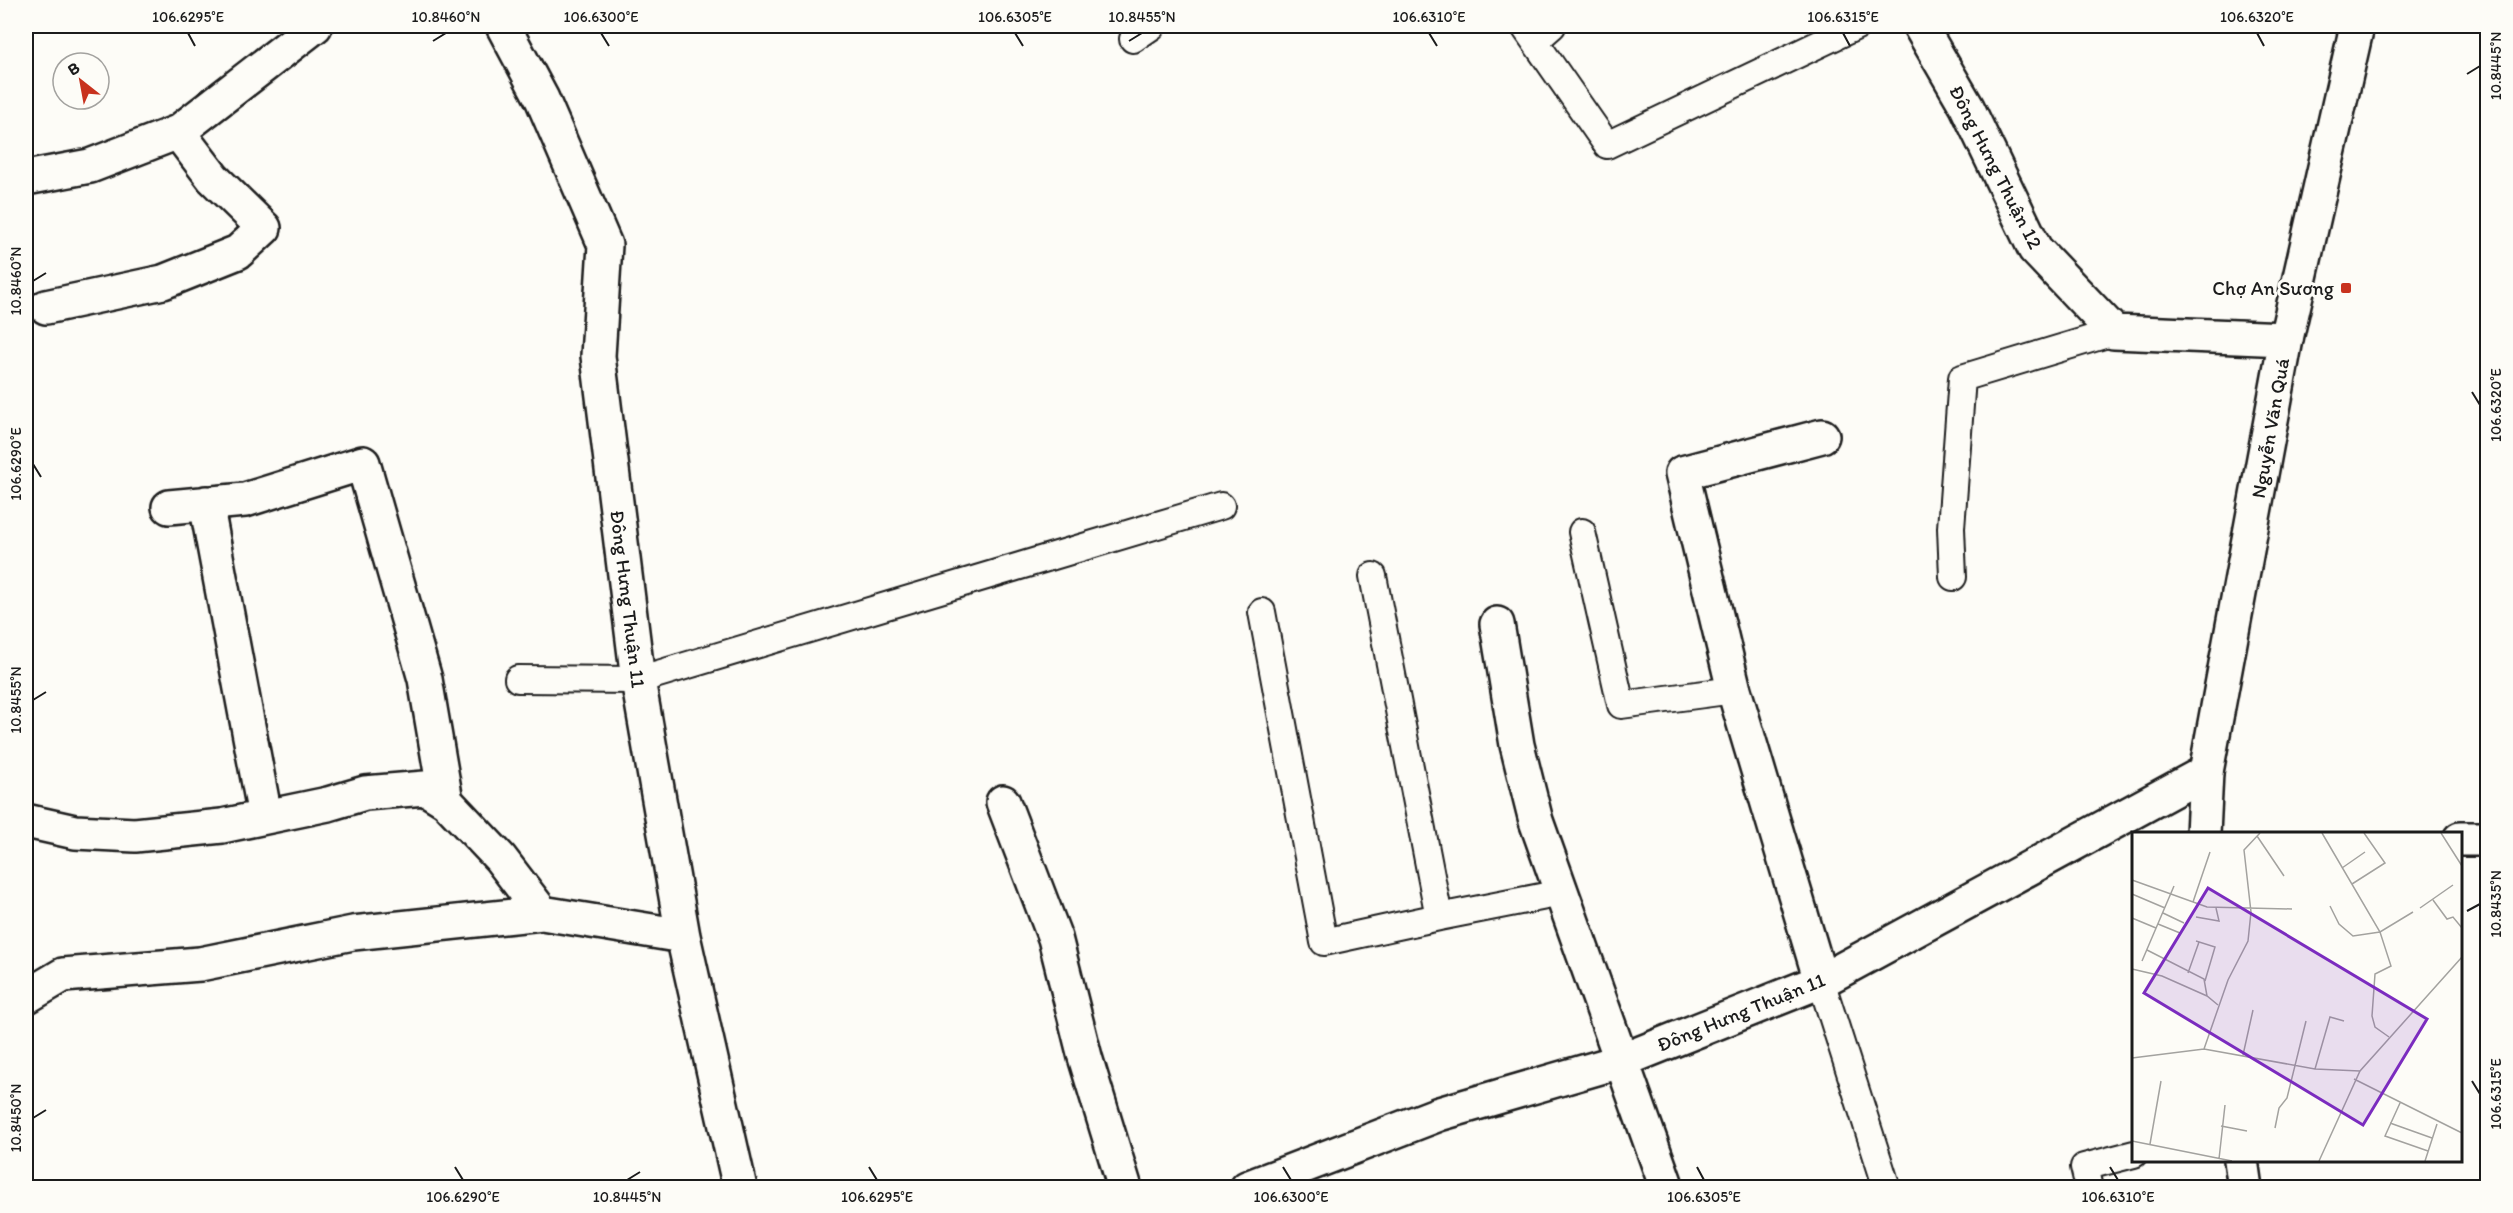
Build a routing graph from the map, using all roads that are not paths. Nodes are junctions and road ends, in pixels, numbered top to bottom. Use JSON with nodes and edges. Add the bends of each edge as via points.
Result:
{"nodes":[{"id":1,"x":315,"y":26,"type":"edge"},
{"id":2,"x":503,"y":26,"type":"edge"},
{"id":3,"x":1857,"y":26,"type":"edge"},
{"id":4,"x":1920,"y":26,"type":"edge"},
{"id":5,"x":2357,"y":26,"type":"edge"},
{"id":6,"x":1537,"y":31,"type":"edge"},
{"id":7,"x":178,"y":132,"type":"junction"},
{"id":8,"x":26,"y":178,"type":"edge"},
{"id":9,"x":46,"y":307,"type":"dead end"},
{"id":10,"x":2114,"y":332,"type":"junction"},
{"id":11,"x":2286,"y":339,"type":"junction"},
{"id":12,"x":1822,"y":436,"type":"dead end"},
{"id":13,"x":206,"y":503,"type":"junction"},
{"id":14,"x":1221,"y":506,"type":"dead end"},
{"id":15,"x":170,"y":507,"type":"dead end"},
{"id":16,"x":1582,"y":532,"type":"dead end"},
{"id":17,"x":1373,"y":576,"type":"dead end"},
{"id":18,"x":1953,"y":577,"type":"dead end"},
{"id":19,"x":1262,"y":612,"type":"dead end"},
{"id":20,"x":1497,"y":624,"type":"dead end"},
{"id":21,"x":518,"y":679,"type":"dead end"},
{"id":22,"x":638,"y":680,"type":"junction"},
{"id":23,"x":1734,"y":690,"type":"junction"},
{"id":24,"x":2206,"y":772,"type":"junction"},
{"id":25,"x":446,"y":801,"type":"junction"},
{"id":26,"x":1003,"y":802,"type":"dead end"},
{"id":27,"x":265,"y":816,"type":"junction"},
{"id":28,"x":26,"y":821,"type":"edge"},
{"id":29,"x":2203,"y":832,"type":"edge"},
{"id":30,"x":2462,"y":839,"type":"edge"},
{"id":31,"x":2487,"y":840,"type":"edge"},
{"id":32,"x":1561,"y":893,"type":"junction"},
{"id":33,"x":542,"y":913,"type":"junction"},
{"id":34,"x":1439,"y":917,"type":"junction"},
{"id":35,"x":683,"y":936,"type":"junction"},
{"id":36,"x":1821,"y":981,"type":"junction"},
{"id":37,"x":26,"y":997,"type":"edge"},
{"id":38,"x":1621,"y":1061,"type":"junction"},
{"id":39,"x":2132,"y":1154,"type":"edge"},
{"id":40,"x":2241,"y":1162,"type":"edge"},
{"id":41,"x":740,"y":1188,"type":"edge"},
{"id":42,"x":1125,"y":1188,"type":"edge"},
{"id":43,"x":1247,"y":1188,"type":"edge"},
{"id":44,"x":1667,"y":1188,"type":"edge"},
{"id":45,"x":1887,"y":1188,"type":"edge"},
{"id":46,"x":2089,"y":1188,"type":"edge"},
{"id":47,"x":2245,"y":1188,"type":"edge"}],
"edges":[{"from":1,"to":7,"type":"street"},
{"from":2,"to":22,"type":"street","name":"Đông Hưng Thuận 11","via":[[542,99],[605,245],[598,356]]},
{"from":3,"to":6,"type":"lane","via":[[1607,145]]},
{"from":4,"to":10,"type":"street","name":"Đông Hưng Thuận 12","via":[[1967,107],[2035,249]]},
{"from":5,"to":11,"type":"street","name":"Nguyễn Văn Quá"},
{"from":7,"to":8,"type":"street","via":[[90,166]]},
{"from":7,"to":9,"type":"street","via":[[213,178],[264,228],[238,252],[164,282]]},
{"from":10,"to":11,"type":"street"},
{"from":10,"to":18,"type":"lane","via":[[1962,378],[1951,528]]},
{"from":11,"to":24,"type":"street","name":"Nguyễn Văn Quá"},
{"from":12,"to":23,"type":"street","via":[[1682,473]]},
{"from":13,"to":15,"type":"street"},
{"from":13,"to":25,"type":"street","via":[[245,500],[363,463],[424,680]]},
{"from":13,"to":27,"type":"street"},
{"from":14,"to":22,"type":"lane"},
{"from":16,"to":23,"type":"lane","via":[[1621,705]]},
{"from":17,"to":34,"type":"lane"},
{"from":19,"to":34,"type":"lane","via":[[1324,942]]},
{"from":20,"to":32,"type":"street","via":[[1517,745],[1536,821]]},
{"from":21,"to":22,"type":"lane"},
{"from":22,"to":35,"type":"street","name":"Đông Hưng Thuận 11"},
{"from":23,"to":36,"type":"street"},
{"from":24,"to":29,"type":"street","name":"Nguyễn Văn Quá"},
{"from":24,"to":36,"type":"street","name":"Đông Hưng Thuận 11"},
{"from":25,"to":27,"type":"street","via":[[424,788],[365,793]]},
{"from":25,"to":33,"type":"street","via":[[500,858]]},
{"from":26,"to":42,"type":"street","via":[[1055,938],[1085,1057]]},
{"from":27,"to":28,"type":"street","via":[[135,835],[75,832]]},
{"from":30,"to":31,"type":"street"},
{"from":32,"to":34,"type":"lane"},
{"from":32,"to":38,"type":"street"},
{"from":33,"to":35,"type":"street"},
{"from":33,"to":37,"type":"street","via":[[354,933],[200,964],[63,975]]},
{"from":35,"to":41,"type":"street","name":"Đông Hưng Thuận 11"},
{"from":36,"to":38,"type":"street","name":"Đông Hưng Thuận 11"},
{"from":36,"to":45,"type":"lane"},
{"from":38,"to":43,"type":"street","name":"Đông Hưng Thuận 11","via":[[1439,1114]]},
{"from":38,"to":44,"type":"street"},
{"from":39,"to":46,"type":"lane","via":[[2084,1167]]},
{"from":40,"to":47,"type":"street"}]}
